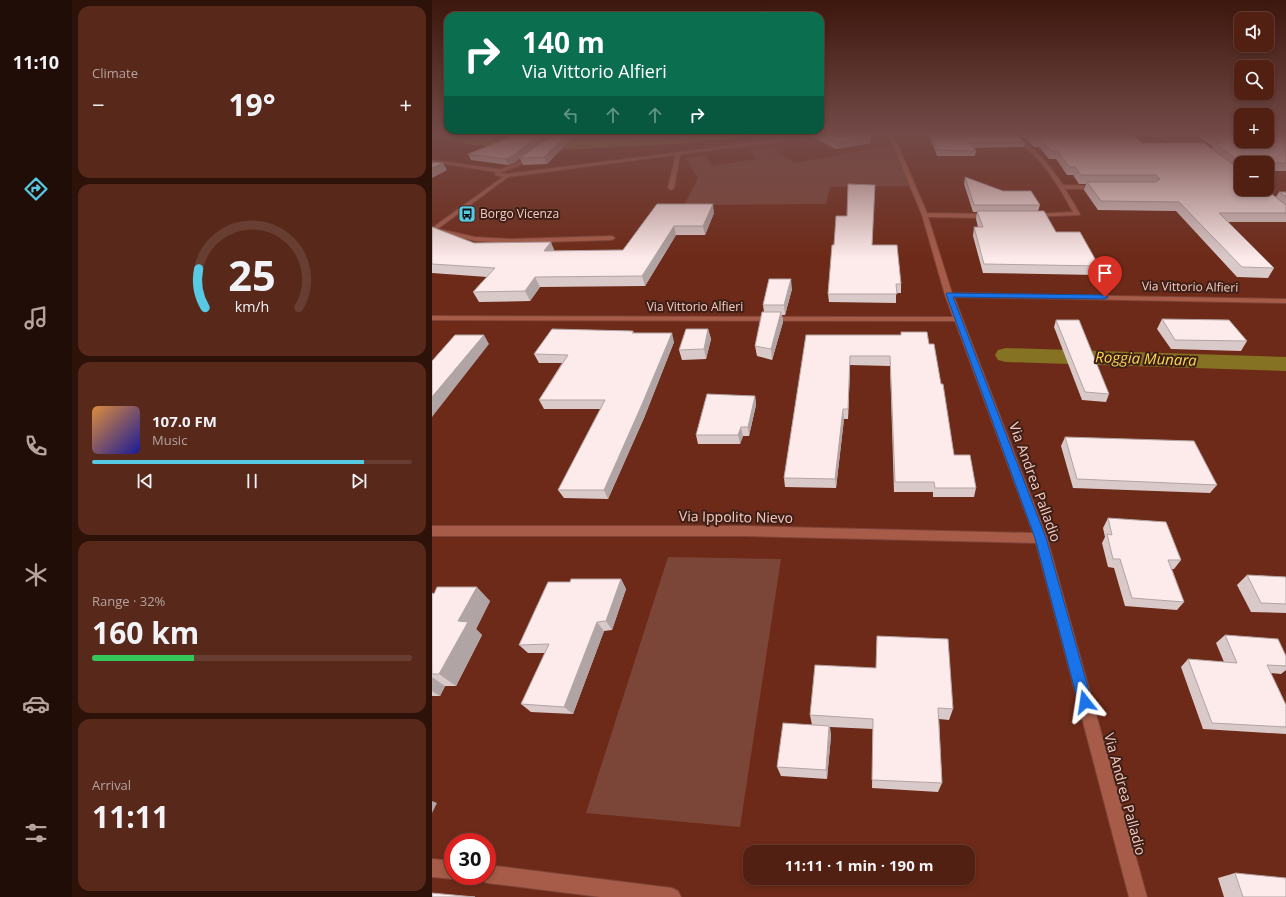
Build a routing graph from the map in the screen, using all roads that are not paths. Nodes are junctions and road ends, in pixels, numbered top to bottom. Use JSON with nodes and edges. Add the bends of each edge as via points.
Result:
{"nodes":[{"id":1,"x":501,"y":175,"type":"edge"},
{"id":2,"x":513,"y":175,"type":"edge"},
{"id":3,"x":674,"y":175,"type":"edge"},
{"id":4,"x":908,"y":175,"type":"edge"},
{"id":5,"x":1053,"y":175,"type":"edge"},
{"id":6,"x":506,"y":176,"type":"junction"},
{"id":7,"x":1062,"y":187,"type":"junction"},
{"id":8,"x":671,"y":188,"type":"dead end"},
{"id":9,"x":1108,"y":188,"type":"edge"},
{"id":10,"x":925,"y":215,"type":"junction"},
{"id":11,"x":992,"y":216,"type":"edge"},
{"id":12,"x":1023,"y":216,"type":"edge"},
{"id":13,"x":433,"y":230,"type":"edge"},
{"id":14,"x":612,"y":238,"type":"dead end"},
{"id":15,"x":949,"y":294,"type":"junction"},
{"id":16,"x":1286,"y":301,"type":"edge"},
{"id":17,"x":432,"y":318,"type":"edge"},
{"id":18,"x":959,"y":319,"type":"junction"},
{"id":19,"x":432,"y":532,"type":"edge"},
{"id":20,"x":1040,"y":538,"type":"junction"},
{"id":21,"x":432,"y":868,"type":"edge"},
{"id":22,"x":444,"y":869,"type":"edge"},
{"id":23,"x":496,"y":875,"type":"edge"},
{"id":24,"x":672,"y":897,"type":"edge"},
{"id":25,"x":1138,"y":897,"type":"edge"}],
"edges":[{"from":1,"to":6,"type":"street"},
{"from":2,"to":6,"type":"street"},
{"from":3,"to":8,"type":"street"},
{"from":4,"to":10,"type":"street","name":"Via Andrea Palladio"},
{"from":5,"to":7,"type":"street"},
{"from":6,"to":13,"type":"street"},
{"from":7,"to":9,"type":"street"},
{"from":7,"to":12,"type":"street","via":[[1077,214]]},
{"from":10,"to":11,"type":"street"},
{"from":10,"to":15,"type":"street","name":"Via Andrea Palladio"},
{"from":13,"to":14,"type":"street","via":[[475,239],[510,241]]},
{"from":15,"to":16,"type":"street","name":"Via Vittorio Alfieri"},
{"from":15,"to":18,"type":"street","name":"Via Andrea Palladio"},
{"from":17,"to":18,"type":"street","name":"Via Vittorio Alfieri"},
{"from":18,"to":20,"type":"street","name":"Via Andrea Palladio"},
{"from":19,"to":20,"type":"street","name":"Via Ippolito Nievo","via":[[745,531]]},
{"from":20,"to":25,"type":"street","name":"Via Andrea Palladio"},
{"from":21,"to":22,"type":"street"},
{"from":23,"to":24,"type":"street"}]}
